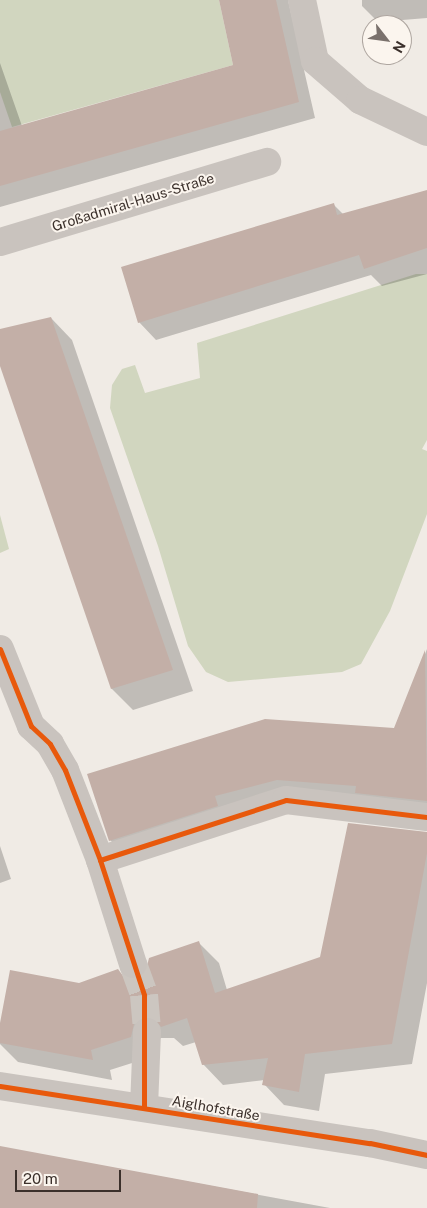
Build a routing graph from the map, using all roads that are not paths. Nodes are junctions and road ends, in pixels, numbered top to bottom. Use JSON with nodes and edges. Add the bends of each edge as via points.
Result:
{"nodes":[{"id":1,"x":302,"y":0,"type":"edge"},
{"id":2,"x":427,"y":132,"type":"edge"},
{"id":3,"x":267,"y":162,"type":"dead end"},
{"id":4,"x":0,"y":242,"type":"edge"},
{"id":5,"x":0,"y":649,"type":"edge"},
{"id":6,"x":427,"y":817,"type":"edge"},
{"id":7,"x":100,"y":860,"type":"junction"},
{"id":8,"x":133,"y":964,"type":"tunnel mouth"},
{"id":9,"x":147,"y":1032,"type":"tunnel mouth"},
{"id":10,"x":0,"y":1086,"type":"edge"},
{"id":11,"x":144,"y":1107,"type":"junction"},
{"id":12,"x":427,"y":1155,"type":"edge"}],
"edges":[{"from":1,"to":2,"type":"street","via":[[316,61],[360,100]]},
{"from":3,"to":4,"type":"street","name":"Großadmiral-Haus-Straße"},
{"from":5,"to":7,"type":"street","via":[[30,726],[50,744],[65,770]]},
{"from":6,"to":7,"type":"street","via":[[286,800]]},
{"from":7,"to":8,"type":"street"},
{"from":9,"to":11,"type":"street"},
{"from":10,"to":11,"type":"street","name":"Aiglhofstraße"},
{"from":11,"to":12,"type":"street","name":"Aiglhofstraße"}]}
